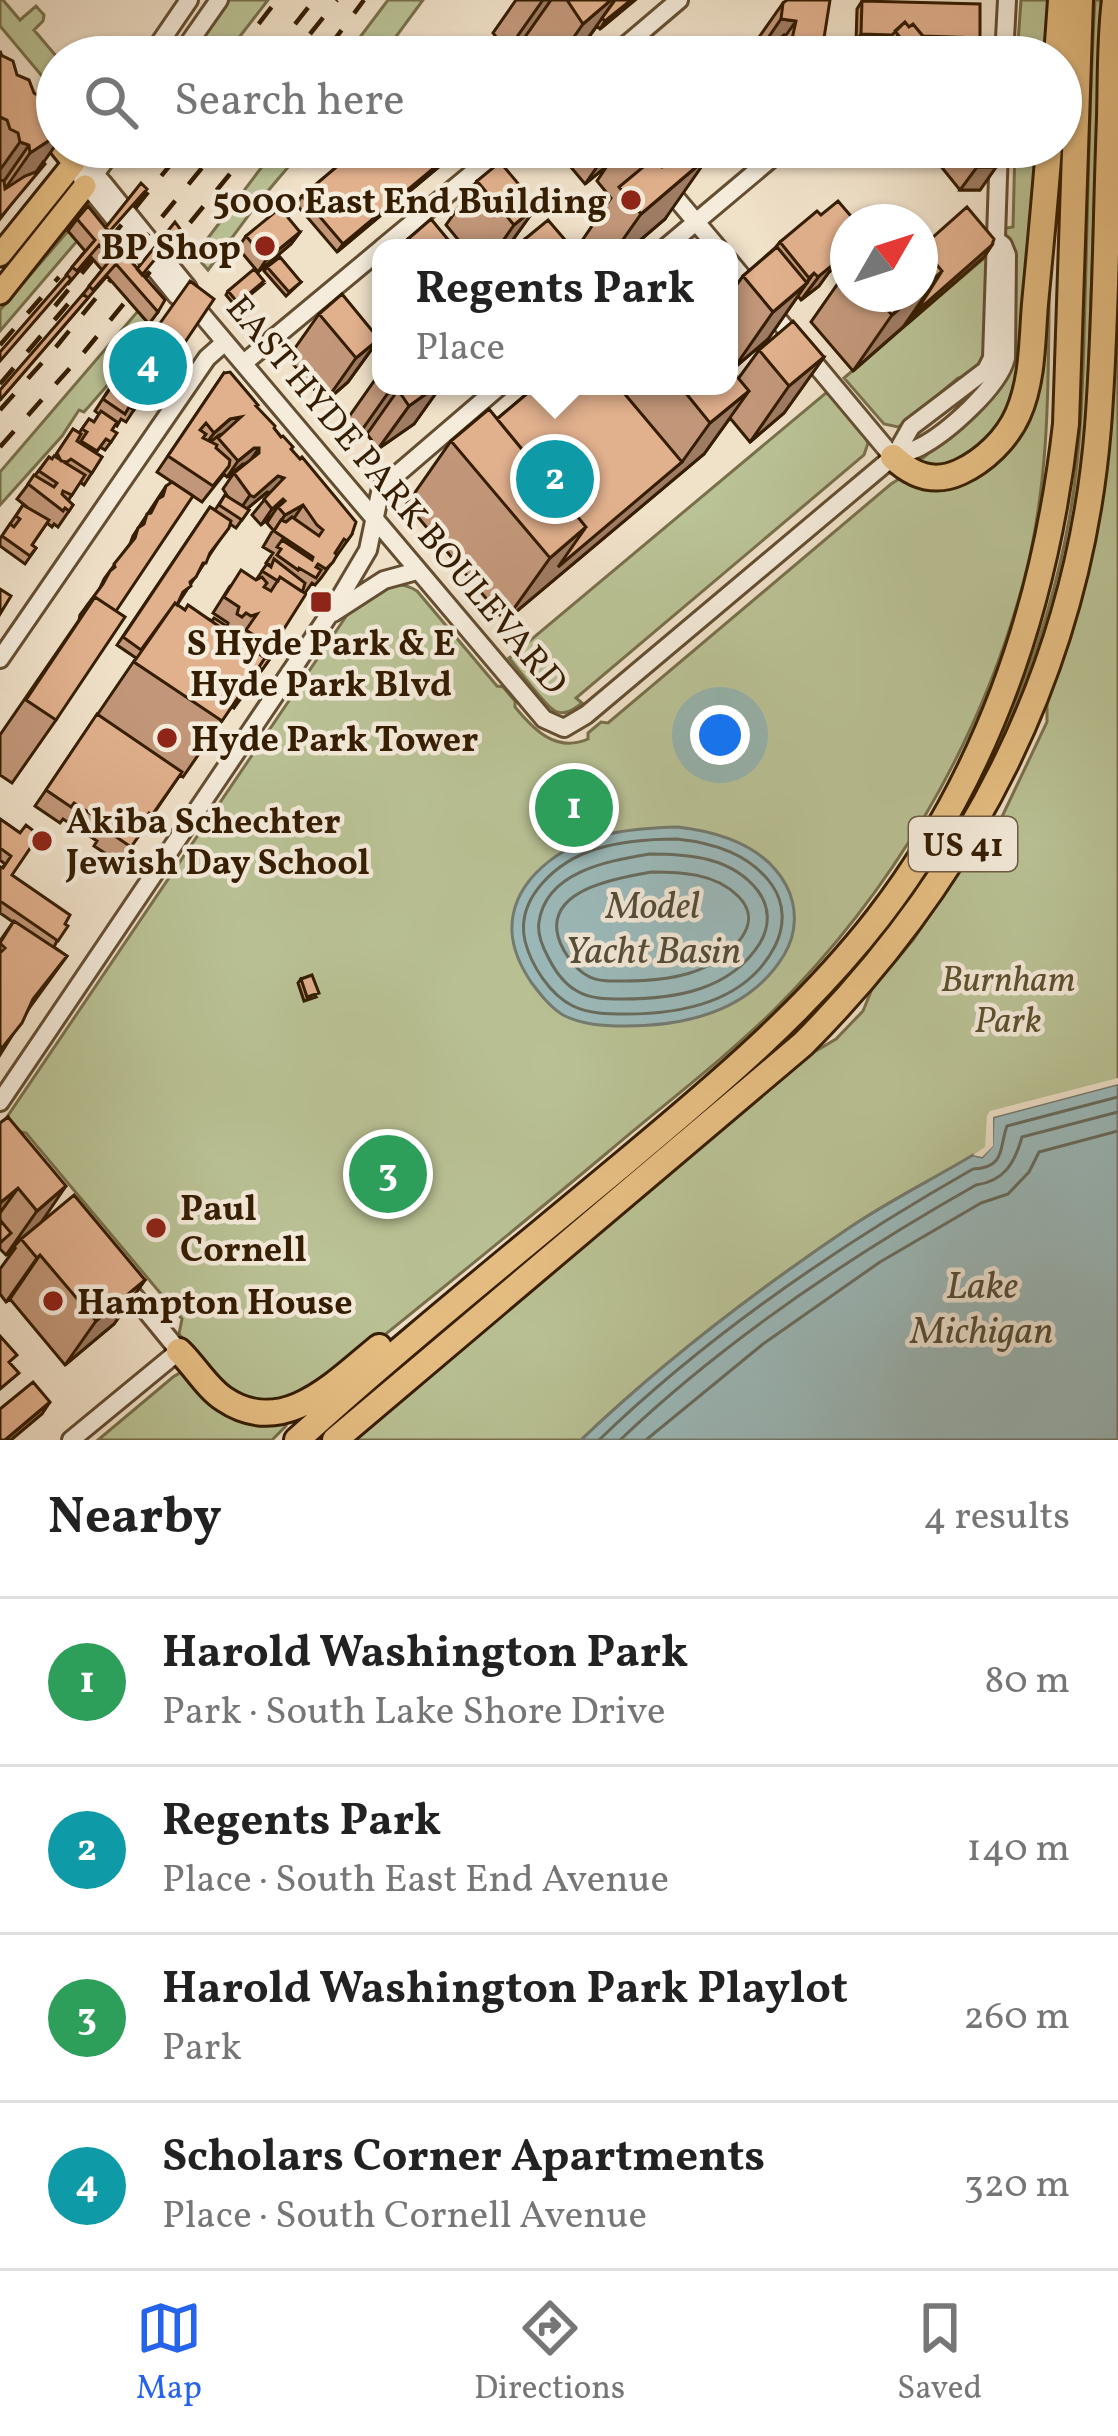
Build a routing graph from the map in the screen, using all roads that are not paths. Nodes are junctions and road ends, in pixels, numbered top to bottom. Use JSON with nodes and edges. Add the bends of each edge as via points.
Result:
{"nodes":[{"id":1,"x":189,"y":0,"type":"edge"},
{"id":2,"x":219,"y":0,"type":"edge"},
{"id":3,"x":680,"y":0,"type":"edge"},
{"id":4,"x":1007,"y":0,"type":"edge"},
{"id":5,"x":1061,"y":0,"type":"edge"},
{"id":6,"x":1080,"y":0,"type":"edge"},
{"id":7,"x":1115,"y":0,"type":"edge"},
{"id":8,"x":164,"y":36,"type":"edge"},
{"id":9,"x":194,"y":36,"type":"edge"},
{"id":10,"x":636,"y":36,"type":"edge"},
{"id":11,"x":1005,"y":36,"type":"edge"},
{"id":12,"x":1058,"y":36,"type":"edge"},
{"id":13,"x":1079,"y":36,"type":"edge"},
{"id":14,"x":57,"y":168,"type":"edge"},
{"id":15,"x":82,"y":168,"type":"edge"},
{"id":16,"x":99,"y":168,"type":"edge"},
{"id":17,"x":482,"y":168,"type":"edge"},
{"id":18,"x":760,"y":168,"type":"edge"},
{"id":19,"x":998,"y":168,"type":"edge"},
{"id":20,"x":1047,"y":168,"type":"edge"},
{"id":21,"x":1074,"y":168,"type":"edge"},
{"id":22,"x":656,"y":175,"type":"edge"},
{"id":23,"x":90,"y":180,"type":"junction"},
{"id":24,"x":696,"y":221,"type":"junction"},
{"id":25,"x":401,"y":239,"type":"edge"},
{"id":26,"x":675,"y":239,"type":"edge"},
{"id":27,"x":711,"y":239,"type":"edge"},
{"id":28,"x":0,"y":255,"type":"edge"},
{"id":29,"x":372,"y":257,"type":"edge"},
{"id":30,"x":738,"y":272,"type":"edge"},
{"id":31,"x":0,"y":293,"type":"edge"},
{"id":32,"x":225,"y":342,"type":"junction"},
{"id":33,"x":244,"y":363,"type":"junction"},
{"id":34,"x":490,"y":395,"type":"edge"},
{"id":35,"x":893,"y":458,"type":"junction"},
{"id":36,"x":375,"y":520,"type":"junction"},
{"id":37,"x":417,"y":571,"type":"junction"},
{"id":38,"x":328,"y":616,"type":"junction"},
{"id":39,"x":0,"y":659,"type":"edge"},
{"id":40,"x":698,"y":1101,"type":"junction"},
{"id":41,"x":0,"y":1102,"type":"edge"},
{"id":42,"x":114,"y":1272,"type":"edge"},
{"id":43,"x":179,"y":1351,"type":"junction"},
{"id":44,"x":71,"y":1440,"type":"edge"},
{"id":45,"x":297,"y":1440,"type":"edge"},
{"id":46,"x":335,"y":1440,"type":"edge"}],
"edges":[{"from":1,"to":8,"type":"street"},
{"from":2,"to":9,"type":"street"},
{"from":3,"to":10,"type":"street"},
{"from":4,"to":11,"type":"street"},
{"from":5,"to":12,"type":"highway"},
{"from":6,"to":13,"type":"highway","number":"US 41"},
{"from":7,"to":46,"type":"highway","number":"US 41","via":[[1088,508],[1045,671],[1002,774],[928,899],[803,1044]]},
{"from":14,"to":28,"type":"main road"},
{"from":15,"to":23,"type":"street","name":"EAST HYDE PARK BOULEVARD"},
{"from":16,"to":23,"type":"street"},
{"from":17,"to":25,"type":"street"},
{"from":18,"to":24,"type":"street"},
{"from":19,"to":35,"type":"street","via":[[992,358],[973,391],[911,427]]},
{"from":20,"to":35,"type":"highway","via":[[1029,375],[1018,415],[976,465],[948,477],[924,478]]},
{"from":21,"to":40,"type":"highway","number":"US 41","via":[[1066,424],[1049,538],[997,714],[931,840],[879,917],[785,1024]]},
{"from":22,"to":24,"type":"street"},
{"from":23,"to":31,"type":"main road"},
{"from":23,"to":32,"type":"street","name":"EAST HYDE PARK BOULEVARD","via":[[177,296],[187,297]]},
{"from":24,"to":26,"type":"street"},
{"from":24,"to":27,"type":"street"},
{"from":29,"to":33,"type":"street"},
{"from":30,"to":35,"type":"street"},
{"from":32,"to":33,"type":"street","name":"EAST HYDE PARK BOULEVARD"},
{"from":32,"to":39,"type":"street","via":[[206,358]]},
{"from":33,"to":36,"type":"street","name":"EAST HYDE PARK BOULEVARD"},
{"from":34,"to":36,"type":"street","via":[[381,488]]},
{"from":35,"to":37,"type":"street","name":"EAST HYDE PARK BOULEVARD","via":[[564,728],[544,719]]},
{"from":36,"to":37,"type":"street","name":"EAST HYDE PARK BOULEVARD"},
{"from":36,"to":38,"type":"street","via":[[368,550]]},
{"from":37,"to":38,"type":"street","via":[[383,580]]},
{"from":38,"to":41,"type":"street"},
{"from":40,"to":43,"type":"highway","via":[[655,1121],[292,1410],[264,1414],[220,1398]]},
{"from":40,"to":45,"type":"highway","number":"US 41"},
{"from":42,"to":43,"type":"street"},
{"from":43,"to":44,"type":"street"}]}
